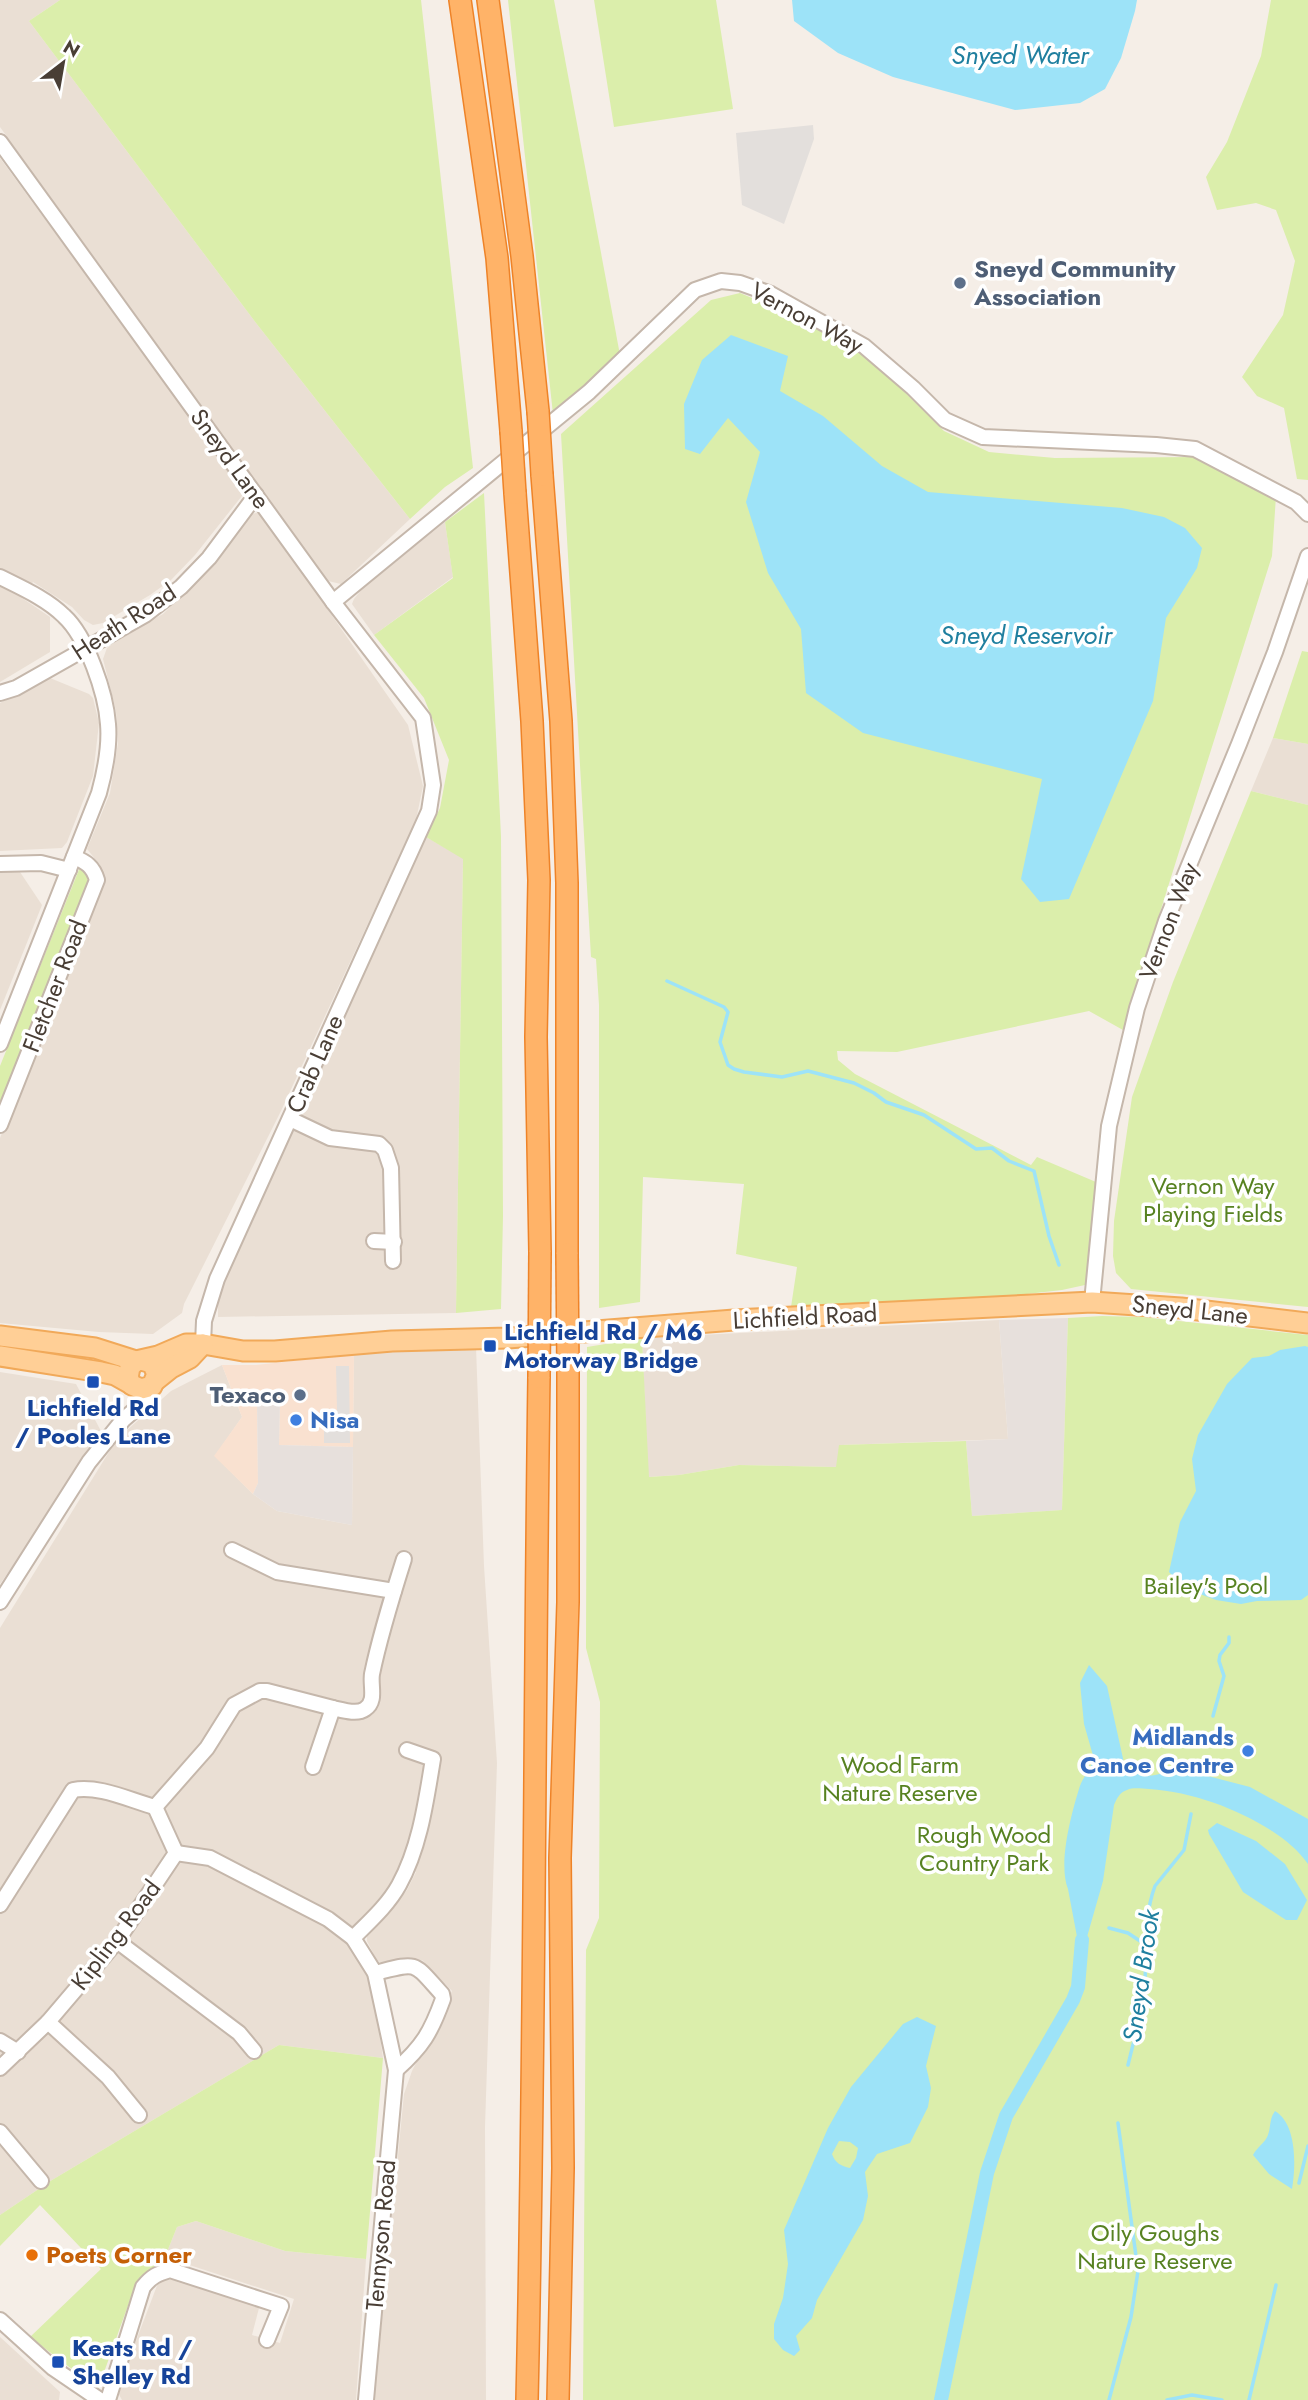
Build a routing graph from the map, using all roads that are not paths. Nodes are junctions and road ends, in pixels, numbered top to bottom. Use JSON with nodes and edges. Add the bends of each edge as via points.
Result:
{"nodes":[{"id":1,"x":460,"y":0,"type":"edge"},
{"id":2,"x":488,"y":0,"type":"edge"},
{"id":3,"x":0,"y":142,"type":"edge"},
{"id":4,"x":256,"y":495,"type":"junction"},
{"id":5,"x":1308,"y":513,"type":"edge"},
{"id":6,"x":1308,"y":555,"type":"edge"},
{"id":7,"x":0,"y":578,"type":"edge"},
{"id":8,"x":333,"y":602,"type":"junction"},
{"id":9,"x":86,"y":648,"type":"junction"},
{"id":10,"x":0,"y":693,"type":"edge"},
{"id":11,"x":433,"y":785,"type":"joint"},
{"id":12,"x":71,"y":863,"type":"junction"},
{"id":13,"x":0,"y":864,"type":"edge"},
{"id":14,"x":0,"y":1045,"type":"edge"},
{"id":15,"x":290,"y":1119,"type":"junction"},
{"id":16,"x":0,"y":1125,"type":"edge"},
{"id":17,"x":374,"y":1241,"type":"dead end"},
{"id":18,"x":394,"y":1242,"type":"junction"},
{"id":19,"x":393,"y":1261,"type":"dead end"},
{"id":20,"x":1082,"y":1302,"type":"junction"},
{"id":21,"x":1308,"y":1323,"type":"edge"},
{"id":22,"x":0,"y":1336,"type":"edge"},
{"id":23,"x":203,"y":1344,"type":"junction"},
{"id":24,"x":0,"y":1356,"type":"edge"},
{"id":25,"x":139,"y":1361,"type":"junction"},
{"id":26,"x":155,"y":1382,"type":"junction"},
{"id":27,"x":131,"y":1385,"type":"junction"},
{"id":28,"x":123,"y":1420,"type":"junction"},
{"id":29,"x":232,"y":1550,"type":"dead end"},
{"id":30,"x":404,"y":1559,"type":"dead end"},
{"id":31,"x":394,"y":1591,"type":"junction"},
{"id":32,"x":0,"y":1602,"type":"edge"},
{"id":33,"x":333,"y":1708,"type":"junction"},
{"id":34,"x":407,"y":1750,"type":"dead end"},
{"id":35,"x":313,"y":1766,"type":"dead end"},
{"id":36,"x":155,"y":1807,"type":"junction"},
{"id":37,"x":176,"y":1853,"type":"junction"},
{"id":38,"x":0,"y":1905,"type":"edge"},
{"id":39,"x":353,"y":1938,"type":"junction"},
{"id":40,"x":117,"y":1941,"type":"junction"},
{"id":41,"x":375,"y":1973,"type":"junction"},
{"id":42,"x":48,"y":2022,"type":"junction"},
{"id":43,"x":0,"y":2041,"type":"edge"},
{"id":44,"x":254,"y":2051,"type":"dead end"},
{"id":45,"x":18,"y":2052,"type":"junction"},
{"id":46,"x":0,"y":2068,"type":"edge"},
{"id":47,"x":396,"y":2070,"type":"junction"},
{"id":48,"x":139,"y":2115,"type":"dead end"},
{"id":49,"x":0,"y":2132,"type":"edge"},
{"id":50,"x":41,"y":2181,"type":"dead end"},
{"id":51,"x":0,"y":2320,"type":"edge"},
{"id":52,"x":267,"y":2340,"type":"dead end"},
{"id":53,"x":80,"y":2387,"type":"junction"},
{"id":54,"x":71,"y":2400,"type":"edge"},
{"id":55,"x":100,"y":2400,"type":"edge"},
{"id":56,"x":108,"y":2400,"type":"edge"},
{"id":57,"x":366,"y":2400,"type":"edge"},
{"id":58,"x":527,"y":2400,"type":"edge"},
{"id":59,"x":558,"y":2400,"type":"edge"}],
"edges":[{"from":1,"to":58,"type":"highway","bridge":true,"via":[[497,258],[532,721],[538,880],[540,1252]]},
{"from":2,"to":59,"type":"highway","bridge":true,"via":[[538,411],[561,721],[567,883],[568,1602],[559,1858],[563,2168]]},
{"from":3,"to":4,"type":"street","name":"Sneyd Lane"},
{"from":4,"to":8,"type":"street","name":"Sneyd Lane"},
{"from":4,"to":9,"type":"street","name":"Heath Road","via":[[181,587],[145,615]]},
{"from":5,"to":8,"type":"street","name":"Vernon Way","via":[[1286,496],[1195,449],[983,437],[945,420],[864,346],[771,294],[721,281],[695,290],[589,392]]},
{"from":6,"to":20,"type":"street","name":"Vernon Way","via":[[1275,652],[1166,921],[1137,1008],[1109,1126]]},
{"from":7,"to":9,"type":"street","name":"Fletcher Road","via":[[63,614]]},
{"from":8,"to":11,"type":"street","name":"Sneyd Lane","via":[[423,718]]},
{"from":9,"to":10,"type":"street","name":"Heath Road"},
{"from":9,"to":12,"type":"street","name":"Fletcher Road","via":[[108,724],[107,758],[99,793]]},
{"from":11,"to":15,"type":"street","name":"Crab Lane","via":[[429,811]]},
{"from":12,"to":13,"type":"street"},
{"from":12,"to":14,"type":"street","name":"Fletcher Road"},
{"from":12,"to":16,"type":"street","name":"Fletcher Road","via":[[88,864],[97,880]]},
{"from":15,"to":18,"type":"street","via":[[330,1138],[379,1144],[385,1150],[391,1168]]},
{"from":15,"to":23,"type":"street","name":"Crab Lane","via":[[217,1279],[204,1321]]},
{"from":17,"to":18,"type":"street"},
{"from":18,"to":19,"type":"street"},
{"from":20,"to":21,"type":"main road","name":"Sneyd Lane"},
{"from":20,"to":23,"type":"main road","name":"Lichfield Road","via":[[275,1351]]},
{"from":22,"to":25,"type":"main road","via":[[95,1348]]},
{"from":23,"to":25,"type":"main road","name":"Lichfield Road","via":[[186,1344]]},
{"from":23,"to":26,"type":"main road"},
{"from":24,"to":27,"type":"main road","via":[[102,1372]]},
{"from":25,"to":26,"type":"main road","via":[[155,1367]]},
{"from":25,"to":27,"type":"main road","via":[[129,1369]]},
{"from":26,"to":27,"type":"main road","via":[[144,1389]]},
{"from":26,"to":28,"type":"street","via":[[146,1400]]},
{"from":27,"to":28,"type":"street","via":[[130,1407]]},
{"from":28,"to":32,"type":"street","via":[[89,1462]]},
{"from":29,"to":31,"type":"street","via":[[277,1572]]},
{"from":30,"to":31,"type":"street"},
{"from":31,"to":33,"type":"street","via":[[376,1657],[371,1701],[359,1712]]},
{"from":33,"to":35,"type":"street"},
{"from":33,"to":36,"type":"street","via":[[267,1691],[248,1696],[234,1705],[207,1748]]},
{"from":34,"to":39,"type":"street","via":[[433,1759],[424,1814],[399,1885]]},
{"from":36,"to":37,"type":"street","name":"Kipling Road"},
{"from":36,"to":38,"type":"street","via":[[96,1790],[73,1790]]},
{"from":37,"to":39,"type":"street","name":"Tennyson Road","via":[[210,1858],[328,1919]]},
{"from":37,"to":40,"type":"street","name":"Kipling Road"},
{"from":39,"to":41,"type":"street","name":"Tennyson Road"},
{"from":40,"to":42,"type":"street","name":"Kipling Road"},
{"from":40,"to":44,"type":"street","via":[[239,2033]]},
{"from":41,"to":47,"type":"street","name":"Tennyson Road"},
{"from":41,"to":47,"type":"street","via":[[409,1964],[418,1967],[442,1994],[431,2031]]},
{"from":42,"to":45,"type":"street","name":"Kipling Road"},
{"from":42,"to":48,"type":"street","via":[[108,2077]]},
{"from":43,"to":45,"type":"street"},
{"from":45,"to":46,"type":"street","name":"Kipling Road"},
{"from":47,"to":57,"type":"street","name":"Tennyson Road"},
{"from":49,"to":50,"type":"street"},
{"from":51,"to":53,"type":"street"},
{"from":52,"to":56,"type":"street","via":[[281,2305],[170,2270],[159,2273],[144,2287]]},
{"from":53,"to":54,"type":"street"},
{"from":53,"to":55,"type":"street"}]}
